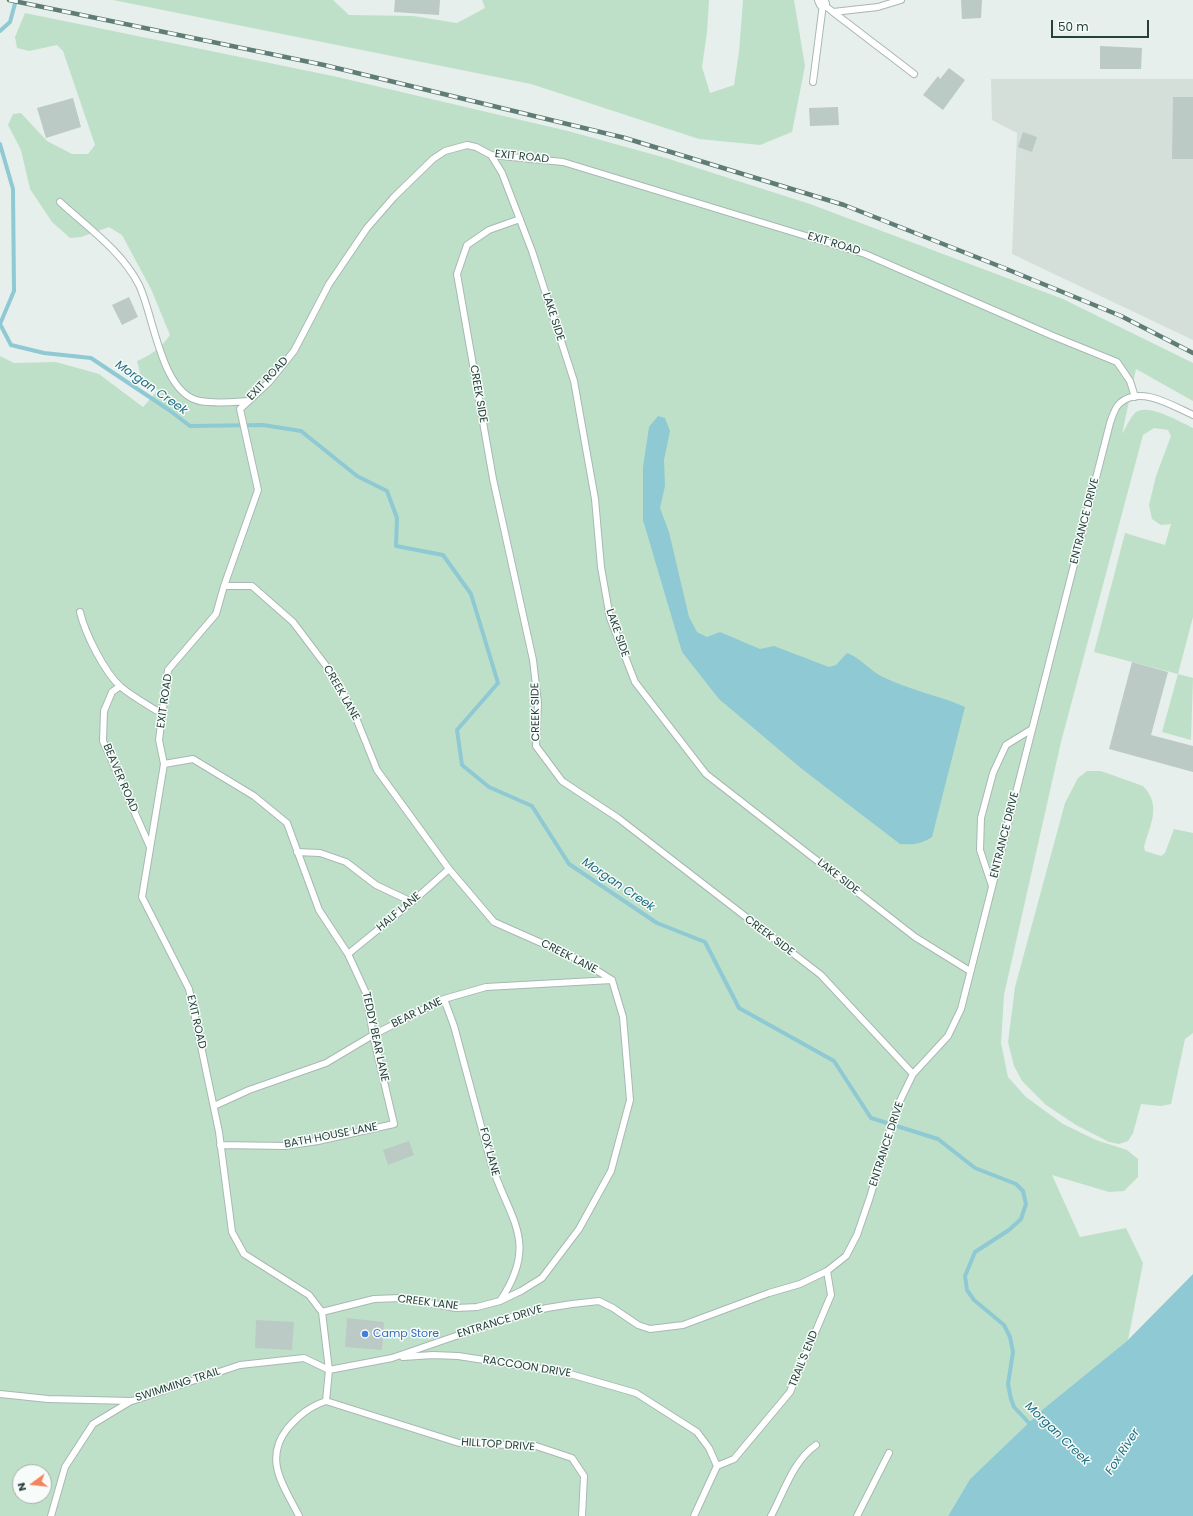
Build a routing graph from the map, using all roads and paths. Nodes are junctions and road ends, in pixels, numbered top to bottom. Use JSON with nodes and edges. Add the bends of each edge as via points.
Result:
{"nodes":[{"id":1,"x":901,"y":0,"type":"edge"},
{"id":2,"x":822,"y":2,"type":"edge"},
{"id":3,"x":833,"y":12,"type":"junction"},
{"id":4,"x":914,"y":74,"type":"dead end"},
{"id":5,"x":813,"y":82,"type":"dead end"},
{"id":6,"x":491,"y":155,"type":"junction"},
{"id":7,"x":60,"y":202,"type":"dead end"},
{"id":8,"x":520,"y":219,"type":"junction"},
{"id":9,"x":1135,"y":397,"type":"junction"},
{"id":10,"x":248,"y":401,"type":"junction"},
{"id":11,"x":1193,"y":415,"type":"edge"},
{"id":12,"x":224,"y":586,"type":"junction"},
{"id":13,"x":80,"y":612,"type":"dead end"},
{"id":14,"x":120,"y":686,"type":"junction"},
{"id":15,"x":162,"y":714,"type":"junction"},
{"id":16,"x":1032,"y":729,"type":"junction"},
{"id":17,"x":164,"y":764,"type":"junction"},
{"id":18,"x":150,"y":848,"type":"junction"},
{"id":19,"x":297,"y":852,"type":"junction"},
{"id":20,"x":449,"y":869,"type":"junction"},
{"id":21,"x":992,"y":887,"type":"junction"},
{"id":22,"x":412,"y":902,"type":"junction"},
{"id":23,"x":348,"y":954,"type":"junction"},
{"id":24,"x":970,"y":971,"type":"junction"},
{"id":25,"x":612,"y":980,"type":"junction"},
{"id":26,"x":444,"y":999,"type":"junction"},
{"id":27,"x":373,"y":1035,"type":"junction"},
{"id":28,"x":913,"y":1074,"type":"junction"},
{"id":29,"x":214,"y":1106,"type":"junction"},
{"id":30,"x":394,"y":1124,"type":"joint"},
{"id":31,"x":220,"y":1145,"type":"junction"},
{"id":32,"x":827,"y":1272,"type":"junction"},
{"id":33,"x":500,"y":1301,"type":"junction"},
{"id":34,"x":322,"y":1312,"type":"junction"},
{"id":35,"x":392,"y":1358,"type":"junction"},
{"id":36,"x":328,"y":1370,"type":"junction"},
{"id":37,"x":0,"y":1394,"type":"edge"},
{"id":38,"x":132,"y":1401,"type":"junction"},
{"id":39,"x":326,"y":1401,"type":"junction"},
{"id":40,"x":816,"y":1446,"type":"dead end"},
{"id":41,"x":889,"y":1452,"type":"dead end"},
{"id":42,"x":717,"y":1466,"type":"junction"},
{"id":43,"x":51,"y":1516,"type":"edge"},
{"id":44,"x":299,"y":1516,"type":"edge"},
{"id":45,"x":582,"y":1516,"type":"edge"},
{"id":46,"x":694,"y":1516,"type":"edge"},
{"id":47,"x":771,"y":1516,"type":"edge"},
{"id":48,"x":857,"y":1516,"type":"edge"}],
"edges":[{"from":1,"to":3,"type":"lane","via":[[878,7]]},
{"from":2,"to":3,"type":"lane"},
{"from":2,"to":5,"type":"lane"},
{"from":3,"to":4,"type":"lane"},
{"from":6,"to":8,"type":"lane","name":"LAKE SIDE","via":[[502,173]]},
{"from":6,"to":9,"type":"lane","name":"EXIT ROAD","via":[[563,162],[865,254],[1117,362],[1130,381]]},
{"from":6,"to":10,"type":"lane","name":"EXIT ROAD","via":[[467,145],[445,151],[433,159],[394,197],[367,228],[329,284],[294,351],[269,382]]},
{"from":7,"to":10,"type":"lane","via":[[124,261],[148,309],[169,372],[181,391],[189,398],[200,401]]},
{"from":8,"to":24,"type":"lane","name":"LAKE SIDE","via":[[574,382],[595,499],[601,567],[610,618],[635,682],[706,774],[915,937]]},
{"from":8,"to":28,"type":"lane","name":"CREEK SIDE","via":[[489,230],[467,245],[457,274],[493,479],[533,660],[538,703],[536,746],[562,781],[618,818],[821,975]]},
{"from":9,"to":11,"type":"lane","via":[[1142,396],[1162,401]]},
{"from":9,"to":16,"type":"lane","name":"ENTRANCE DRIVE","via":[[1119,404],[1110,423]]},
{"from":10,"to":12,"type":"lane","name":"EXIT ROAD","via":[[240,409],[258,490]]},
{"from":12,"to":15,"type":"lane","name":"EXIT ROAD","via":[[216,614],[168,670]]},
{"from":12,"to":20,"type":"lane","name":"CREEK LANE","via":[[252,586],[293,622],[330,671],[354,713],[377,770]]},
{"from":13,"to":14,"type":"lane","via":[[84,629]]},
{"from":14,"to":15,"type":"lane"},
{"from":14,"to":18,"type":"lane","name":"BEAVER ROAD","via":[[112,692],[104,711],[103,741]]},
{"from":15,"to":17,"type":"lane","name":"EXIT ROAD","via":[[159,740]]},
{"from":16,"to":21,"type":"lane","name":"ENTRANCE DRIVE"},
{"from":16,"to":21,"type":"lane","via":[[1006,745],[991,780],[981,818],[980,850]]},
{"from":17,"to":18,"type":"lane","name":"EXIT ROAD"},
{"from":17,"to":19,"type":"lane","name":"TEDDY BEAR LANE","via":[[193,759],[254,796],[287,822]]},
{"from":18,"to":29,"type":"lane","name":"EXIT ROAD","via":[[142,897],[189,989]]},
{"from":19,"to":22,"type":"lane","via":[[320,853],[346,862],[376,885]]},
{"from":19,"to":23,"type":"lane","name":"TEDDY BEAR LANE","via":[[319,910]]},
{"from":20,"to":22,"type":"lane","name":"HALF LANE"},
{"from":20,"to":25,"type":"lane","name":"CREEK LANE","via":[[494,922],[582,961]]},
{"from":21,"to":24,"type":"lane","name":"ENTRANCE DRIVE"},
{"from":22,"to":23,"type":"lane","name":"HALF LANE"},
{"from":23,"to":27,"type":"lane","name":"TEDDY BEAR LANE","via":[[366,993]]},
{"from":24,"to":28,"type":"lane","name":"ENTRANCE DRIVE","via":[[961,1009],[948,1036]]},
{"from":25,"to":26,"type":"lane","name":"BEAR LANE","via":[[486,987]]},
{"from":25,"to":33,"type":"lane","name":"CREEK LANE","via":[[622,1017],[630,1100],[611,1171],[579,1229],[542,1278]]},
{"from":26,"to":27,"type":"lane","name":"BEAR LANE"},
{"from":26,"to":33,"type":"lane","name":"FOX LANE","via":[[454,1026],[497,1183],[516,1223],[520,1243],[518,1264],[511,1283]]},
{"from":27,"to":29,"type":"lane","name":"BEAR LANE","via":[[326,1063],[249,1090]]},
{"from":27,"to":30,"type":"lane","name":"TEDDY BEAR LANE"},
{"from":28,"to":32,"type":"lane","name":"ENTRANCE DRIVE","via":[[897,1106],[857,1235],[846,1256]]},
{"from":29,"to":31,"type":"lane","name":"EXIT ROAD"},
{"from":30,"to":31,"type":"lane","name":"BATH HOUSE LANE","via":[[285,1146]]},
{"from":31,"to":34,"type":"lane","name":"EXIT ROAD","via":[[232,1232],[244,1254],[309,1295]]},
{"from":32,"to":35,"type":"lane","name":"ENTRANCE DRIVE","via":[[683,1325],[650,1329],[638,1325],[599,1301],[547,1308],[511,1317]]},
{"from":32,"to":42,"type":"lane","name":"TRAIL'S END","via":[[830,1295],[790,1392],[734,1459]]},
{"from":33,"to":34,"type":"lane","name":"CREEK LANE","via":[[477,1307],[456,1308],[401,1298],[374,1300]]},
{"from":34,"to":36,"type":"lane"},
{"from":35,"to":36,"type":"lane","name":"ENTRANCE DRIVE"},
{"from":35,"to":42,"type":"lane","name":"RACCOON DRIVE","via":[[458,1356],[564,1372],[636,1393],[697,1432],[709,1448]]},
{"from":36,"to":38,"type":"lane","name":"SWIMMING TRAIL","via":[[304,1358],[240,1366]]},
{"from":36,"to":39,"type":"lane"},
{"from":37,"to":38,"type":"lane","name":"SWIMMING TRAIL","via":[[48,1400]]},
{"from":38,"to":43,"type":"lane","via":[[93,1424],[65,1467]]},
{"from":39,"to":44,"type":"lane","via":[[297,1416],[281,1437],[275,1454],[278,1474]]},
{"from":39,"to":45,"type":"lane","name":"HILLTOP DRIVE","via":[[459,1443],[536,1446],[572,1458],[584,1476]]},
{"from":40,"to":47,"type":"lane","via":[[808,1451],[796,1467]]},
{"from":41,"to":48,"type":"lane"},
{"from":42,"to":46,"type":"lane"}]}
